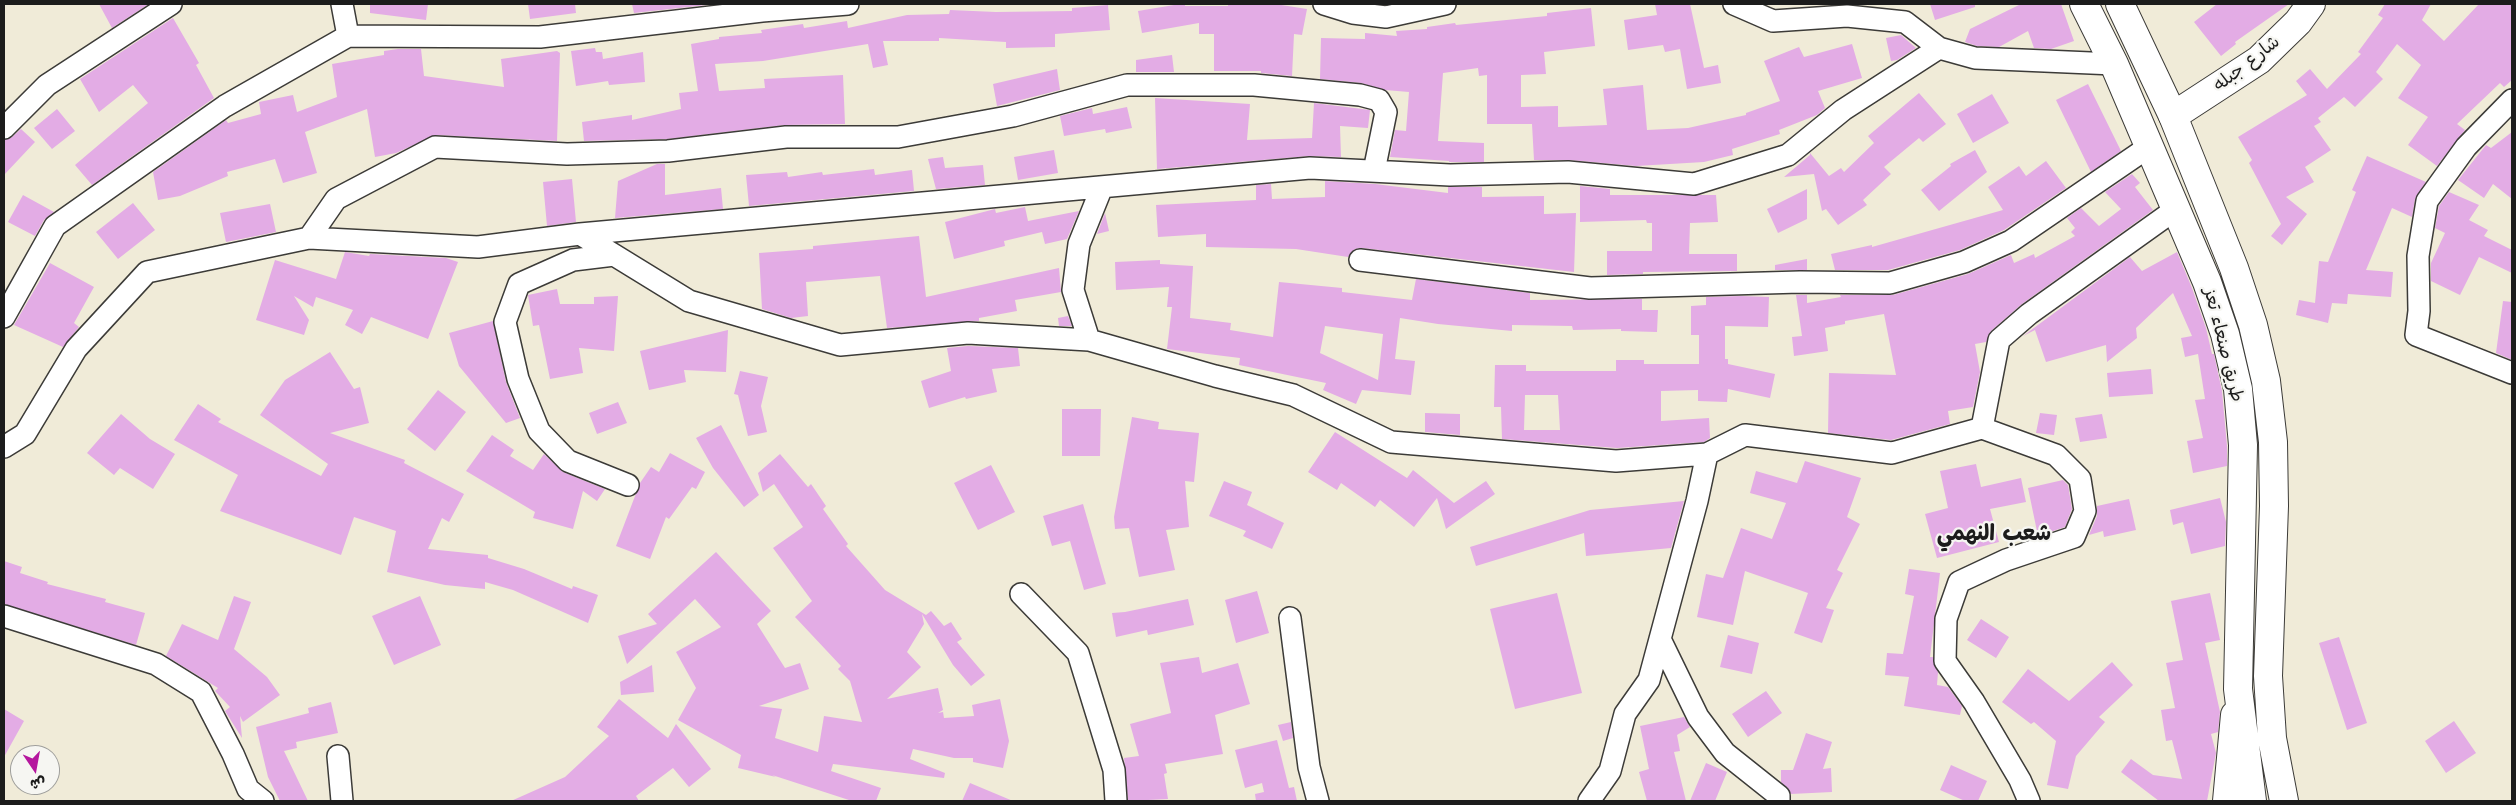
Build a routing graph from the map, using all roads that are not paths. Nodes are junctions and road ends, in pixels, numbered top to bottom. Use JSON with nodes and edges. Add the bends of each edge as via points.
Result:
{"nodes":[{"id":1,"x":171,"y":4,"type":"edge"},
{"id":2,"x":342,"y":4,"type":"edge"},
{"id":3,"x":848,"y":4,"type":"edge"},
{"id":4,"x":1324,"y":4,"type":"edge"},
{"id":5,"x":1445,"y":4,"type":"edge"},
{"id":6,"x":1734,"y":4,"type":"edge"},
{"id":7,"x":2084,"y":4,"type":"edge"},
{"id":8,"x":2120,"y":4,"type":"edge"},
{"id":9,"x":2311,"y":4,"type":"edge"},
{"id":10,"x":762,"y":7,"type":"edge"},
{"id":11,"x":1900,"y":13,"type":"edge"},
{"id":12,"x":348,"y":36,"type":"junction"},
{"id":13,"x":1939,"y":48,"type":"junction"},
{"id":14,"x":2114,"y":64,"type":"junction"},
{"id":15,"x":2512,"y":100,"type":"edge"},
{"id":16,"x":2173,"y":116,"type":"junction"},
{"id":17,"x":4,"y":128,"type":"edge"},
{"id":18,"x":2150,"y":146,"type":"junction"},
{"id":19,"x":1374,"y":171,"type":"junction"},
{"id":20,"x":1102,"y":187,"type":"junction"},
{"id":21,"x":2176,"y":209,"type":"junction"},
{"id":22,"x":580,"y":234,"type":"junction"},
{"id":23,"x":309,"y":238,"type":"junction"},
{"id":24,"x":614,"y":255,"type":"junction"},
{"id":25,"x":1360,"y":260,"type":"dead end"},
{"id":26,"x":4,"y":317,"type":"edge"},
{"id":27,"x":1088,"y":340,"type":"junction"},
{"id":28,"x":2512,"y":374,"type":"edge"},
{"id":29,"x":1982,"y":428,"type":"junction"},
{"id":30,"x":4,"y":447,"type":"edge"},
{"id":31,"x":1706,"y":454,"type":"junction"},
{"id":32,"x":628,"y":485,"type":"dead end"},
{"id":33,"x":1021,"y":594,"type":"dead end"},
{"id":34,"x":4,"y":616,"type":"edge"},
{"id":35,"x":1290,"y":618,"type":"dead end"},
{"id":36,"x":1660,"y":639,"type":"junction"},
{"id":37,"x":2238,"y":689,"type":"junction"},
{"id":38,"x":338,"y":756,"type":"dead end"},
{"id":39,"x":263,"y":801,"type":"edge"},
{"id":40,"x":342,"y":801,"type":"edge"},
{"id":41,"x":1116,"y":801,"type":"edge"},
{"id":42,"x":1318,"y":801,"type":"edge"},
{"id":43,"x":1588,"y":801,"type":"edge"},
{"id":44,"x":1779,"y":801,"type":"edge"},
{"id":45,"x":2029,"y":801,"type":"edge"},
{"id":46,"x":2227,"y":801,"type":"edge"},
{"id":47,"x":2252,"y":801,"type":"edge"},
{"id":48,"x":2284,"y":801,"type":"edge"}],
"edges":[{"from":1,"to":17,"type":"street","via":[[47,85]]},
{"from":2,"to":12,"type":"street"},
{"from":3,"to":10,"type":"street"},
{"from":4,"to":5,"type":"street","via":[[1353,13],[1386,17]]},
{"from":6,"to":11,"type":"street","via":[[1773,21]]},
{"from":7,"to":14,"type":"main road","name":"طريق صنعاء تعز"},
{"from":8,"to":16,"type":"main road","name":"طريق صنعاء تعز"},
{"from":9,"to":16,"type":"main road","name":"شارع جبله","via":[[2298,22],[2259,60]]},
{"from":10,"to":12,"type":"street","via":[[540,37]]},
{"from":11,"to":13,"type":"street"},
{"from":12,"to":26,"type":"street","via":[[225,106],[55,226]]},
{"from":13,"to":14,"type":"street","via":[[1975,58]]},
{"from":13,"to":19,"type":"street","via":[[1843,110],[1788,155],[1694,184],[1568,172],[1450,175]]},
{"from":14,"to":18,"type":"main road","name":"طريق صنعاء تعز"},
{"from":15,"to":28,"type":"street","via":[[2466,147],[2427,201],[2418,256],[2416,335]]},
{"from":16,"to":48,"type":"main road","name":"طريق صنعاء تعز","via":[[2234,268],[2253,325],[2266,382],[2273,442],[2274,506],[2268,676],[2272,738]]},
{"from":18,"to":21,"type":"main road","name":"طريق صنعاء تعز"},
{"from":18,"to":25,"type":"street","via":[[2012,241],[1964,262],[1890,282],[1590,288]]},
{"from":19,"to":20,"type":"street","via":[[1310,168]]},
{"from":19,"to":23,"type":"street","via":[[1386,112],[1379,100],[1360,95],[1254,85],[1127,84],[1013,116],[898,137],[786,137],[668,151],[566,154],[435,147],[336,199]]},
{"from":20,"to":22,"type":"street"},
{"from":20,"to":27,"type":"street","via":[[1079,244],[1073,290]]},
{"from":21,"to":29,"type":"street","via":[[2029,314],[1999,340]]},
{"from":21,"to":37,"type":"main road","name":"طريق صنعاء تعز","via":[[2208,282],[2238,389],[2243,454]]},
{"from":22,"to":23,"type":"street","via":[[478,246]]},
{"from":22,"to":24,"type":"street"},
{"from":23,"to":30,"type":"street","via":[[147,272],[76,349],[25,434]]},
{"from":24,"to":27,"type":"street","via":[[689,301],[840,345],[968,333]]},
{"from":24,"to":32,"type":"street","via":[[573,260],[519,284],[505,322],[518,379],[539,431],[568,461]]},
{"from":27,"to":31,"type":"street","via":[[1293,395],[1391,442],[1616,461]]},
{"from":29,"to":31,"type":"street","via":[[1892,453],[1745,435]]},
{"from":29,"to":45,"type":"street","via":[[2056,455],[2080,479],[2085,511],[2074,537],[2006,560],[1959,582],[1946,619],[1945,661],[1974,702]]},
{"from":31,"to":36,"type":"street","via":[[1697,501]]},
{"from":33,"to":41,"type":"street","via":[[1078,653],[1114,770]]},
{"from":34,"to":39,"type":"street","via":[[156,664],[201,692],[248,788]]},
{"from":35,"to":42,"type":"street","via":[[1309,767]]},
{"from":36,"to":43,"type":"street","via":[[1649,680],[1625,714],[1610,771]]},
{"from":36,"to":44,"type":"street","via":[[1698,717],[1725,753],[1779,796]]},
{"from":37,"to":46,"type":"main road"},
{"from":37,"to":47,"type":"main road","name":"طريق صنعاء تعز"},
{"from":38,"to":40,"type":"street"}]}
